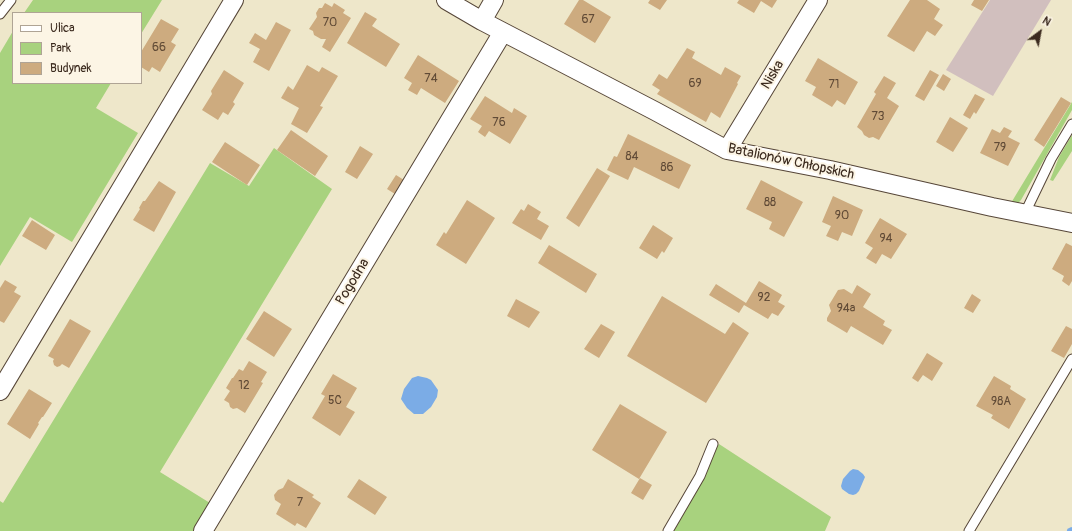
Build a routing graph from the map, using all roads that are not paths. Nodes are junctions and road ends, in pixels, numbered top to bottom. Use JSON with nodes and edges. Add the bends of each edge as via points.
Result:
{"nodes":[{"id":1,"x":11,"y":0,"type":"edge"},
{"id":2,"x":234,"y":0,"type":"edge"},
{"id":3,"x":446,"y":0,"type":"edge"},
{"id":4,"x":494,"y":0,"type":"edge"},
{"id":5,"x":818,"y":0,"type":"edge"},
{"id":6,"x":0,"y":14,"type":"edge"},
{"id":7,"x":482,"y":21,"type":"junction"},
{"id":8,"x":502,"y":32,"type":"junction"},
{"id":9,"x":1072,"y":124,"type":"edge"},
{"id":10,"x":728,"y":150,"type":"junction"},
{"id":11,"x":1025,"y":213,"type":"junction"},
{"id":12,"x":1072,"y":223,"type":"edge"},
{"id":13,"x":1072,"y":359,"type":"edge"},
{"id":14,"x":0,"y":391,"type":"edge"},
{"id":15,"x":713,"y":444,"type":"dead end"},
{"id":16,"x":203,"y":531,"type":"edge"},
{"id":17,"x":668,"y":531,"type":"edge"},
{"id":18,"x":970,"y":531,"type":"edge"}],
"edges":[{"from":1,"to":6,"type":"lane"},
{"from":2,"to":14,"type":"street"},
{"from":3,"to":7,"type":"street","name":"Batalionów Chłopskich"},
{"from":4,"to":7,"type":"street"},
{"from":5,"to":10,"type":"street","name":"Niska"},
{"from":7,"to":8,"type":"street","name":"Batalionów Chłopskich"},
{"from":8,"to":10,"type":"street","name":"Batalionów Chłopskich"},
{"from":8,"to":16,"type":"street","name":"Pogodna"},
{"from":9,"to":11,"type":"lane","via":[[1051,159]]},
{"from":10,"to":11,"type":"street","name":"Batalionów Chłopskich"},
{"from":11,"to":12,"type":"street","name":"Batalionów Chłopskich"},
{"from":13,"to":18,"type":"lane"},
{"from":15,"to":17,"type":"lane","via":[[700,476]]}]}
